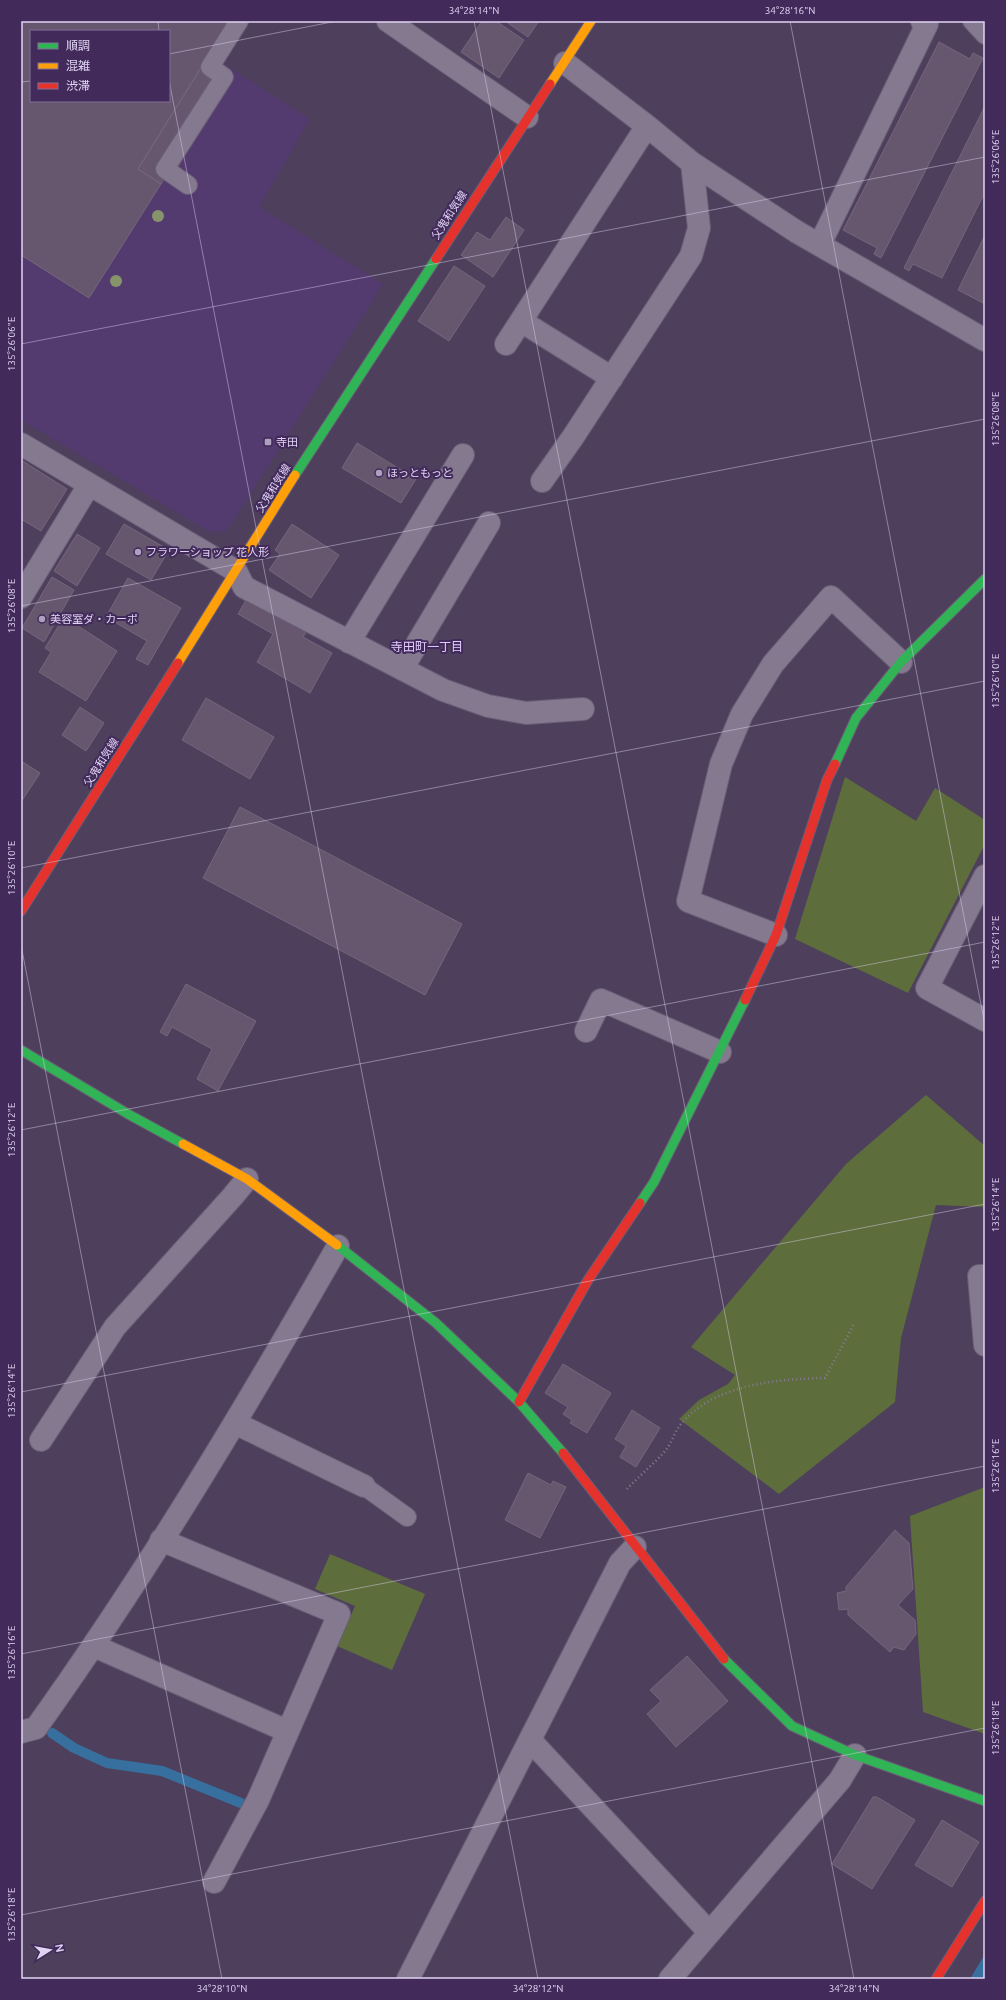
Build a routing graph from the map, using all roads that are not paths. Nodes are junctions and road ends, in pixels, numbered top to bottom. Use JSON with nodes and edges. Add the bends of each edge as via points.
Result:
{"nodes":[{"id":1,"x":239,"y":21,"type":"edge"},
{"id":2,"x":388,"y":21,"type":"edge"},
{"id":3,"x":591,"y":21,"type":"edge"},
{"id":4,"x":972,"y":21,"type":"edge"},
{"id":5,"x":926,"y":22,"type":"edge"},
{"id":6,"x":985,"y":35,"type":"edge"},
{"id":7,"x":565,"y":63,"type":"junction"},
{"id":8,"x":527,"y":117,"type":"junction"},
{"id":9,"x":648,"y":126,"type":"junction"},
{"id":10,"x":692,"y":163,"type":"junction"},
{"id":11,"x":188,"y":185,"type":"dead end"},
{"id":12,"x":820,"y":244,"type":"junction"},
{"id":13,"x":521,"y":321,"type":"junction"},
{"id":14,"x":985,"y":340,"type":"edge"},
{"id":15,"x":506,"y":344,"type":"dead end"},
{"id":16,"x":612,"y":378,"type":"junction"},
{"id":17,"x":21,"y":444,"type":"edge"},
{"id":18,"x":463,"y":455,"type":"dead end"},
{"id":19,"x":542,"y":481,"type":"dead end"},
{"id":20,"x":90,"y":485,"type":"junction"},
{"id":21,"x":489,"y":523,"type":"dead end"},
{"id":22,"x":236,"y":571,"type":"junction"},
{"id":23,"x":985,"y":579,"type":"edge"},
{"id":24,"x":21,"y":597,"type":"edge"},
{"id":25,"x":350,"y":642,"type":"junction"},
{"id":26,"x":901,"y":662,"type":"junction"},
{"id":27,"x":402,"y":670,"type":"junction"},
{"id":28,"x":583,"y":709,"type":"dead end"},
{"id":29,"x":985,"y":876,"type":"edge"},
{"id":30,"x":21,"y":911,"type":"edge"},
{"id":31,"x":776,"y":935,"type":"junction"},
{"id":32,"x":985,"y":1020,"type":"edge"},
{"id":33,"x":586,"y":1031,"type":"dead end"},
{"id":34,"x":21,"y":1050,"type":"edge"},
{"id":35,"x":720,"y":1052,"type":"junction"},
{"id":36,"x":246,"y":1178,"type":"junction"},
{"id":37,"x":338,"y":1246,"type":"junction"},
{"id":38,"x":985,"y":1276,"type":"edge"},
{"id":39,"x":985,"y":1345,"type":"edge"},
{"id":40,"x":519,"y":1402,"type":"junction"},
{"id":41,"x":235,"y":1423,"type":"junction"},
{"id":42,"x":41,"y":1440,"type":"dead end"},
{"id":43,"x":364,"y":1486,"type":"joint"},
{"id":44,"x":407,"y":1517,"type":"dead end"},
{"id":45,"x":161,"y":1540,"type":"junction"},
{"id":46,"x":634,"y":1547,"type":"junction"},
{"id":47,"x":94,"y":1646,"type":"junction"},
{"id":48,"x":21,"y":1732,"type":"edge"},
{"id":49,"x":287,"y":1732,"type":"junction"},
{"id":50,"x":530,"y":1740,"type":"junction"},
{"id":51,"x":855,"y":1755,"type":"junction"},
{"id":52,"x":985,"y":1801,"type":"edge"},
{"id":53,"x":214,"y":1882,"type":"dead end"},
{"id":54,"x":985,"y":1901,"type":"edge"},
{"id":55,"x":709,"y":1932,"type":"junction"},
{"id":56,"x":408,"y":1979,"type":"edge"},
{"id":57,"x":670,"y":1979,"type":"edge"},
{"id":58,"x":936,"y":1979,"type":"edge"}],
"edges":[{"from":1,"to":11,"type":"lane","via":[[210,67],[224,77],[165,169]]},
{"from":2,"to":8,"type":"street"},
{"from":3,"to":7,"type":"street","name":"父鬼和気線"},
{"from":4,"to":6,"type":"lane"},
{"from":5,"to":12,"type":"street"},
{"from":7,"to":8,"type":"street","name":"父鬼和気線"},
{"from":7,"to":9,"type":"street"},
{"from":8,"to":22,"type":"street","name":"父鬼和気線","via":[[300,467]]},
{"from":9,"to":10,"type":"street"},
{"from":9,"to":13,"type":"street"},
{"from":10,"to":12,"type":"street","via":[[797,232]]},
{"from":10,"to":16,"type":"street","via":[[699,228],[691,256]]},
{"from":12,"to":14,"type":"street"},
{"from":13,"to":15,"type":"street"},
{"from":13,"to":16,"type":"street"},
{"from":16,"to":19,"type":"street"},
{"from":17,"to":20,"type":"street"},
{"from":18,"to":25,"type":"street"},
{"from":20,"to":22,"type":"street"},
{"from":20,"to":24,"type":"street"},
{"from":21,"to":27,"type":"street"},
{"from":22,"to":25,"type":"street","via":[[244,587]]},
{"from":22,"to":30,"type":"street","name":"父鬼和気線"},
{"from":23,"to":26,"type":"street"},
{"from":25,"to":27,"type":"street"},
{"from":26,"to":31,"type":"street","via":[[856,718],[827,780]]},
{"from":26,"to":31,"type":"street","via":[[831,597],[773,664],[742,714],[721,764],[688,901]]},
{"from":27,"to":28,"type":"street","via":[[444,690],[526,721]]},
{"from":29,"to":32,"type":"street","via":[[927,988]]},
{"from":31,"to":35,"type":"street"},
{"from":33,"to":35,"type":"street","via":[[601,1000]]},
{"from":34,"to":36,"type":"street","via":[[128,1114]]},
{"from":35,"to":40,"type":"street","via":[[654,1182],[588,1280]]},
{"from":36,"to":37,"type":"street"},
{"from":36,"to":42,"type":"street","via":[[233,1196],[115,1327]]},
{"from":37,"to":40,"type":"street","via":[[436,1323]]},
{"from":37,"to":41,"type":"street"},
{"from":38,"to":39,"type":"street","via":[[979,1276]]},
{"from":40,"to":46,"type":"street","via":[[574,1465]]},
{"from":41,"to":43,"type":"street"},
{"from":41,"to":45,"type":"street"},
{"from":43,"to":44,"type":"lane"},
{"from":45,"to":47,"type":"street"},
{"from":45,"to":49,"type":"street","via":[[339,1614]]},
{"from":46,"to":50,"type":"street","via":[[622,1558]]},
{"from":46,"to":51,"type":"street","via":[[728,1664],[792,1726]]},
{"from":47,"to":48,"type":"street","via":[[36,1728]]},
{"from":47,"to":49,"type":"street"},
{"from":49,"to":53,"type":"street","via":[[258,1800]]},
{"from":50,"to":55,"type":"street"},
{"from":50,"to":56,"type":"street"},
{"from":51,"to":52,"type":"street"},
{"from":51,"to":55,"type":"street","via":[[840,1780]]},
{"from":54,"to":58,"type":"street"},
{"from":55,"to":57,"type":"street"}]}
